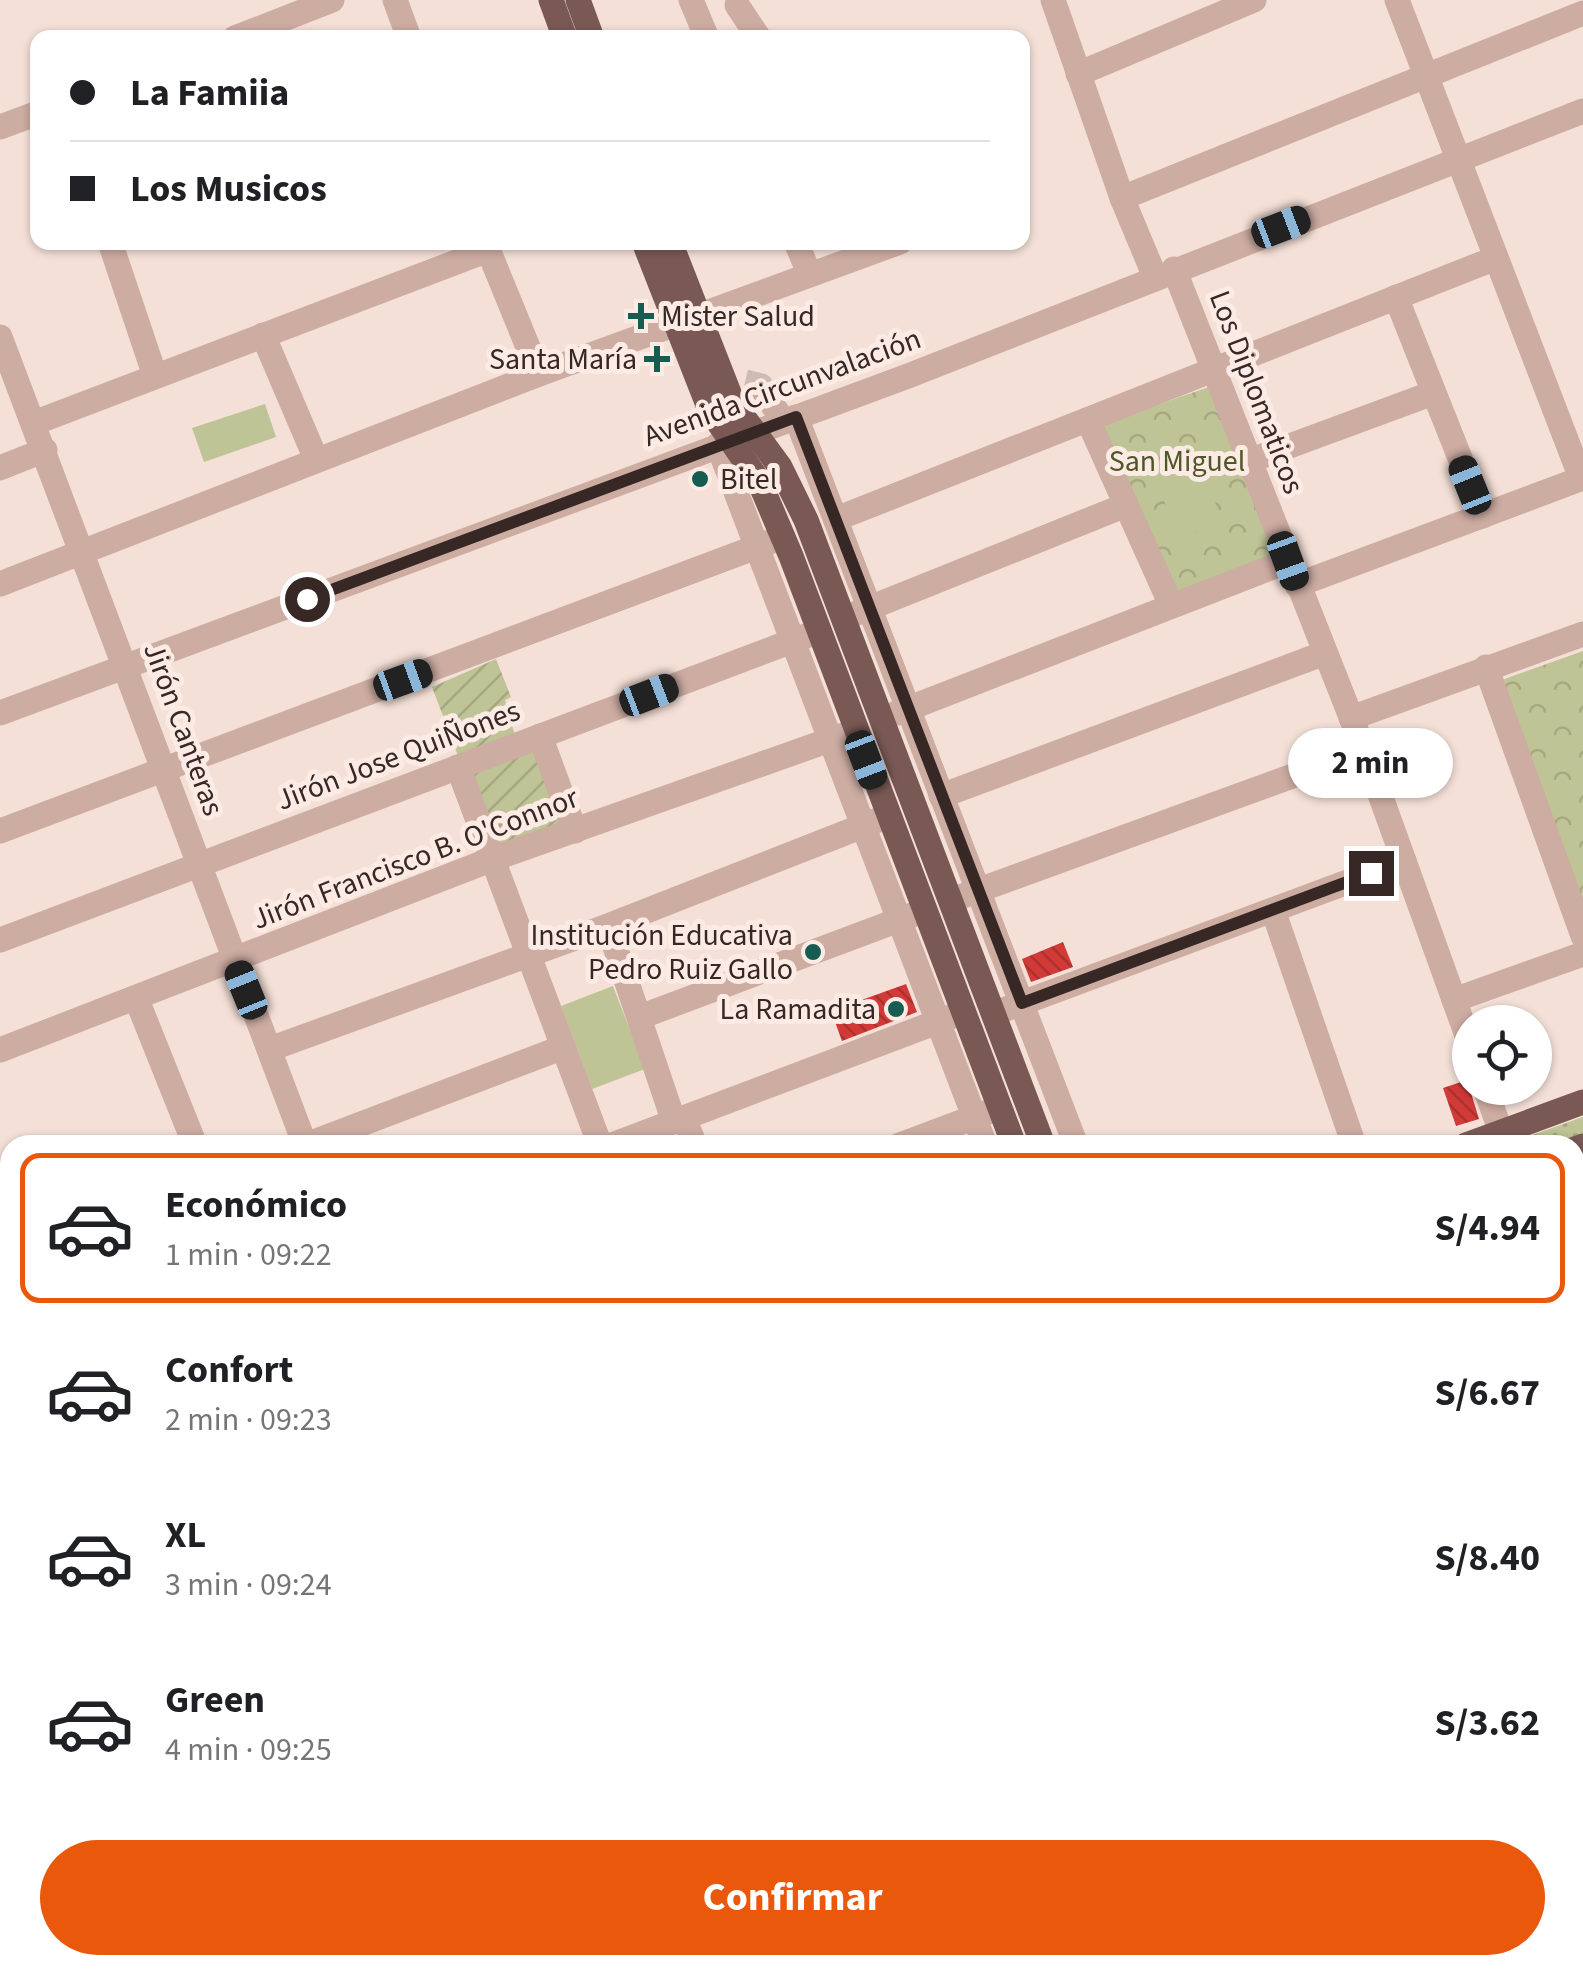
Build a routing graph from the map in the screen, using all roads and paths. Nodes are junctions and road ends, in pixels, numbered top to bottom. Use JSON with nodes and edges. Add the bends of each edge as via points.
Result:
{"nodes":[{"id":1,"x":332,"y":0,"type":"edge"},
{"id":2,"x":395,"y":0,"type":"edge"},
{"id":3,"x":551,"y":0,"type":"edge"},
{"id":4,"x":578,"y":0,"type":"edge"},
{"id":5,"x":691,"y":0,"type":"edge"},
{"id":6,"x":1053,"y":0,"type":"edge"},
{"id":7,"x":1254,"y":0,"type":"edge"},
{"id":8,"x":1397,"y":0,"type":"edge"},
{"id":9,"x":736,"y":5,"type":"dead end"},
{"id":10,"x":1583,"y":13,"type":"edge"},
{"id":11,"x":255,"y":30,"type":"edge"},
{"id":12,"x":406,"y":30,"type":"edge"},
{"id":13,"x":562,"y":30,"type":"edge"},
{"id":14,"x":589,"y":30,"type":"edge"},
{"id":15,"x":704,"y":30,"type":"edge"},
{"id":16,"x":753,"y":30,"type":"edge"},
{"id":17,"x":1078,"y":74,"type":"junction"},
{"id":18,"x":1426,"y":76,"type":"junction"},
{"id":19,"x":1582,"y":113,"type":"edge"},
{"id":20,"x":30,"y":116,"type":"edge"},
{"id":21,"x":0,"y":128,"type":"edge"},
{"id":22,"x":1458,"y":158,"type":"junction"},
{"id":23,"x":1122,"y":198,"type":"junction"},
{"id":24,"x":113,"y":250,"type":"edge"},
{"id":25,"x":477,"y":250,"type":"edge"},
{"id":26,"x":489,"y":250,"type":"edge"},
{"id":27,"x":648,"y":250,"type":"edge"},
{"id":28,"x":672,"y":250,"type":"edge"},
{"id":29,"x":799,"y":250,"type":"edge"},
{"id":30,"x":871,"y":250,"type":"edge"},
{"id":31,"x":1496,"y":258,"type":"junction"},
{"id":32,"x":809,"y":273,"type":"junction"},
{"id":33,"x":1165,"y":273,"type":"junction"},
{"id":34,"x":1396,"y":298,"type":"junction"},
{"id":35,"x":686,"y":320,"type":"junction"},
{"id":36,"x":263,"y":336,"type":"junction"},
{"id":37,"x":2,"y":349,"type":"edge"},
{"id":38,"x":1214,"y":368,"type":"junction"},
{"id":39,"x":719,"y":373,"type":"junction"},
{"id":40,"x":539,"y":374,"type":"junction"},
{"id":41,"x":155,"y":376,"type":"junction"},
{"id":42,"x":1433,"y":393,"type":"junction"},
{"id":43,"x":790,"y":419,"type":"junction"},
{"id":44,"x":1088,"y":420,"type":"junction"},
{"id":45,"x":34,"y":423,"type":"junction"},
{"id":46,"x":735,"y":439,"type":"junction"},
{"id":47,"x":45,"y":450,"type":"junction"},
{"id":48,"x":316,"y":460,"type":"junction"},
{"id":49,"x":1249,"y":461,"type":"junction"},
{"id":50,"x":0,"y":468,"type":"edge"},
{"id":51,"x":1582,"y":478,"type":"edge"},
{"id":52,"x":1126,"y":505,"type":"junction"},
{"id":53,"x":1482,"y":516,"type":"junction"},
{"id":54,"x":836,"y":519,"type":"junction"},
{"id":55,"x":771,"y":542,"type":"junction"},
{"id":56,"x":82,"y":550,"type":"junction"},
{"id":57,"x":1292,"y":573,"type":"junction"},
{"id":58,"x":0,"y":584,"type":"edge"},
{"id":59,"x":1171,"y":605,"type":"junction"},
{"id":60,"x":869,"y":608,"type":"junction"},
{"id":61,"x":843,"y":618,"type":"junction"},
{"id":62,"x":1583,"y":634,"type":"edge"},
{"id":63,"x":807,"y":636,"type":"junction"},
{"id":64,"x":1325,"y":653,"type":"junction"},
{"id":65,"x":127,"y":666,"type":"junction"},
{"id":66,"x":1486,"y":667,"type":"junction"},
{"id":67,"x":910,"y":708,"type":"junction"},
{"id":68,"x":0,"y":712,"type":"edge"},
{"id":69,"x":1351,"y":718,"type":"junction"},
{"id":70,"x":881,"y":720,"type":"junction"},
{"id":71,"x":843,"y":735,"type":"junction"},
{"id":72,"x":540,"y":736,"type":"junction"},
{"id":73,"x":1364,"y":750,"type":"junction"},
{"id":74,"x":458,"y":766,"type":"junction"},
{"id":75,"x":163,"y":769,"type":"junction"},
{"id":76,"x":940,"y":796,"type":"junction"},
{"id":77,"x":888,"y":816,"type":"junction"},
{"id":78,"x":864,"y":826,"type":"junction"},
{"id":79,"x":0,"y":831,"type":"edge"},
{"id":80,"x":575,"y":831,"type":"junction"},
{"id":81,"x":494,"y":860,"type":"junction"},
{"id":82,"x":1404,"y":861,"type":"junction"},
{"id":83,"x":199,"y":866,"type":"junction"},
{"id":84,"x":976,"y":891,"type":"junction"},
{"id":85,"x":950,"y":900,"type":"junction"},
{"id":86,"x":1273,"y":910,"type":"junction"},
{"id":87,"x":912,"y":915,"type":"junction"},
{"id":88,"x":608,"y":926,"type":"junction"},
{"id":89,"x":1583,"y":936,"type":"edge"},
{"id":90,"x":0,"y":940,"type":"edge"},
{"id":91,"x":527,"y":953,"type":"junction"},
{"id":92,"x":1583,"y":954,"type":"edge"},
{"id":93,"x":235,"y":961,"type":"junction"},
{"id":94,"x":137,"y":1000,"type":"junction"},
{"id":95,"x":1454,"y":1000,"type":"junction"},
{"id":96,"x":1022,"y":1003,"type":"junction"},
{"id":97,"x":1456,"y":1005,"type":"edge"},
{"id":98,"x":992,"y":1014,"type":"junction"},
{"id":99,"x":640,"y":1017,"type":"junction"},
{"id":100,"x":950,"y":1017,"type":"junction"},
{"id":101,"x":561,"y":1048,"type":"junction"},
{"id":102,"x":270,"y":1049,"type":"junction"},
{"id":103,"x":0,"y":1050,"type":"edge"},
{"id":104,"x":1054,"y":1089,"type":"junction"},
{"id":105,"x":1025,"y":1099,"type":"junction"},
{"id":106,"x":1583,"y":1102,"type":"edge"},
{"id":107,"x":1492,"y":1105,"type":"edge"},
{"id":108,"x":1000,"y":1108,"type":"junction"},
{"id":109,"x":974,"y":1117,"type":"junction"},
{"id":110,"x":679,"y":1120,"type":"junction"},
{"id":111,"x":1501,"y":1132,"type":"junction"},
{"id":112,"x":191,"y":1135,"type":"edge"},
{"id":113,"x":302,"y":1135,"type":"edge"},
{"id":114,"x":332,"y":1135,"type":"edge"},
{"id":115,"x":596,"y":1135,"type":"edge"},
{"id":116,"x":639,"y":1135,"type":"edge"},
{"id":117,"x":689,"y":1135,"type":"edge"},
{"id":118,"x":926,"y":1135,"type":"edge"},
{"id":119,"x":980,"y":1135,"type":"edge"},
{"id":120,"x":1010,"y":1135,"type":"edge"},
{"id":121,"x":1038,"y":1135,"type":"edge"},
{"id":122,"x":1072,"y":1135,"type":"edge"},
{"id":123,"x":1351,"y":1135,"type":"edge"},
{"id":124,"x":1493,"y":1135,"type":"edge"}],
"edges":[{"from":1,"to":11,"type":"street"},
{"from":2,"to":12,"type":"street"},
{"from":3,"to":13,"type":"main road"},
{"from":4,"to":14,"type":"main road"},
{"from":5,"to":15,"type":"street"},
{"from":6,"to":17,"type":"street","name":"Los Diplomaticos"},
{"from":7,"to":17,"type":"street"},
{"from":8,"to":18,"type":"street"},
{"from":9,"to":16,"type":"street"},
{"from":10,"to":18,"type":"street"},
{"from":17,"to":23,"type":"street","name":"Los Diplomaticos"},
{"from":18,"to":22,"type":"street"},
{"from":18,"to":23,"type":"street"},
{"from":19,"to":22,"type":"street","name":"Avenida Circunvalación"},
{"from":20,"to":21,"type":"street"},
{"from":22,"to":31,"type":"street"},
{"from":22,"to":33,"type":"street","name":"Avenida Circunvalación"},
{"from":23,"to":33,"type":"street","name":"Los Diplomaticos"},
{"from":24,"to":41,"type":"street"},
{"from":25,"to":36,"type":"street"},
{"from":26,"to":40,"type":"street"},
{"from":27,"to":35,"type":"main road"},
{"from":28,"to":35,"type":"main road"},
{"from":29,"to":32,"type":"street"},
{"from":30,"to":32,"type":"street"},
{"from":31,"to":34,"type":"street"},
{"from":31,"to":51,"type":"street"},
{"from":32,"to":35,"type":"street"},
{"from":33,"to":38,"type":"street","name":"Los Diplomaticos"},
{"from":33,"to":43,"type":"street","name":"Avenida Circunvalación"},
{"from":34,"to":38,"type":"street"},
{"from":34,"to":42,"type":"street"},
{"from":35,"to":39,"type":"main road"},
{"from":35,"to":40,"type":"street"},
{"from":35,"to":46,"type":"main road","via":[[710,410]]},
{"from":36,"to":41,"type":"street"},
{"from":36,"to":48,"type":"street"},
{"from":37,"to":45,"type":"street","name":"Jirón Canteras"},
{"from":38,"to":44,"type":"street"},
{"from":38,"to":49,"type":"street","name":"Los Diplomaticos"},
{"from":39,"to":43,"type":"street","via":[[755,387]]},
{"from":39,"to":46,"type":"main road","via":[[733,403]]},
{"from":40,"to":48,"type":"street"},
{"from":41,"to":45,"type":"street"},
{"from":42,"to":49,"type":"street"},
{"from":42,"to":53,"type":"street"},
{"from":43,"to":46,"type":"street","name":"Avenida Circunvalación"},
{"from":43,"to":54,"type":"street"},
{"from":44,"to":52,"type":"street"},
{"from":44,"to":54,"type":"street"},
{"from":45,"to":47,"type":"street","name":"Jirón Canteras"},
{"from":46,"to":55,"type":"main road","via":[[760,483]]},
{"from":46,"to":61,"type":"main road","via":[[780,468]]},
{"from":46,"to":65,"type":"street","name":"Avenida Circunvalación"},
{"from":47,"to":50,"type":"street"},
{"from":47,"to":56,"type":"street","name":"Jirón Canteras"},
{"from":48,"to":56,"type":"street"},
{"from":49,"to":57,"type":"street","name":"Los Diplomaticos"},
{"from":51,"to":53,"type":"street"},
{"from":52,"to":59,"type":"street"},
{"from":52,"to":60,"type":"street"},
{"from":53,"to":57,"type":"street"},
{"from":54,"to":60,"type":"street"},
{"from":55,"to":63,"type":"main road"},
{"from":55,"to":75,"type":"street"},
{"from":56,"to":58,"type":"street"},
{"from":56,"to":65,"type":"street","name":"Jirón Canteras"},
{"from":57,"to":59,"type":"street"},
{"from":57,"to":64,"type":"street","name":"Los Diplomaticos"},
{"from":59,"to":67,"type":"street"},
{"from":60,"to":61,"type":"street"},
{"from":60,"to":67,"type":"street"},
{"from":61,"to":70,"type":"main road"},
{"from":62,"to":66,"type":"street"},
{"from":63,"to":71,"type":"main road"},
{"from":63,"to":72,"type":"street","name":"Jirón Jose QuiÑones"},
{"from":64,"to":69,"type":"street","name":"Los Diplomaticos"},
{"from":64,"to":76,"type":"street"},
{"from":65,"to":68,"type":"street","name":"Avenida Circunvalación"},
{"from":65,"to":75,"type":"street","name":"Jirón Canteras"},
{"from":66,"to":69,"type":"street"},
{"from":66,"to":89,"type":"street"},
{"from":67,"to":70,"type":"street"},
{"from":67,"to":76,"type":"street"},
{"from":69,"to":73,"type":"street","name":"Los Diplomaticos"},
{"from":70,"to":85,"type":"main road"},
{"from":71,"to":77,"type":"main road"},
{"from":71,"to":78,"type":"street"},
{"from":71,"to":80,"type":"street","name":"Jirón Francisco B. O'Connor"},
{"from":72,"to":74,"type":"street","name":"Jirón Jose QuiÑones"},
{"from":72,"to":80,"type":"street"},
{"from":73,"to":82,"type":"street","name":"Los Diplomaticos"},
{"from":73,"to":84,"type":"street"},
{"from":74,"to":81,"type":"street"},
{"from":74,"to":83,"type":"street","name":"Jirón Jose QuiÑones"},
{"from":75,"to":79,"type":"street"},
{"from":75,"to":83,"type":"street","name":"Jirón Canteras"},
{"from":76,"to":84,"type":"street"},
{"from":77,"to":78,"type":"street"},
{"from":77,"to":87,"type":"main road"},
{"from":78,"to":87,"type":"street"},
{"from":78,"to":88,"type":"street"},
{"from":80,"to":81,"type":"street","name":"Jirón Francisco B. O'Connor"},
{"from":81,"to":91,"type":"street"},
{"from":81,"to":93,"type":"street","name":"Jirón Francisco B. O'Connor"},
{"from":82,"to":86,"type":"street"},
{"from":82,"to":95,"type":"street","name":"Los Diplomaticos"},
{"from":83,"to":90,"type":"street","name":"Jirón Jose QuiÑones"},
{"from":83,"to":93,"type":"street","name":"Jirón Canteras"},
{"from":84,"to":85,"type":"street"},
{"from":84,"to":96,"type":"street"},
{"from":85,"to":98,"type":"main road"},
{"from":86,"to":96,"type":"street"},
{"from":86,"to":123,"type":"street"},
{"from":87,"to":99,"type":"street"},
{"from":87,"to":100,"type":"main road"},
{"from":88,"to":91,"type":"street"},
{"from":88,"to":99,"type":"street"},
{"from":91,"to":101,"type":"street"},
{"from":91,"to":102,"type":"street"},
{"from":92,"to":95,"type":"street"},
{"from":93,"to":94,"type":"street","name":"Jirón Francisco B. O'Connor"},
{"from":93,"to":102,"type":"street","name":"Jirón Canteras"},
{"from":94,"to":103,"type":"street","name":"Jirón Francisco B. O'Connor"},
{"from":94,"to":112,"type":"street"},
{"from":95,"to":97,"type":"street","name":"Los Diplomaticos"},
{"from":96,"to":98,"type":"street"},
{"from":96,"to":104,"type":"street"},
{"from":98,"to":105,"type":"main road"},
{"from":99,"to":110,"type":"street"},
{"from":100,"to":108,"type":"main road"},
{"from":100,"to":109,"type":"street"},
{"from":100,"to":110,"type":"street"},
{"from":101,"to":114,"type":"street"},
{"from":101,"to":115,"type":"street"},
{"from":102,"to":113,"type":"street","name":"Jirón Canteras"},
{"from":104,"to":105,"type":"street"},
{"from":104,"to":122,"type":"street"},
{"from":105,"to":108,"type":"street"},
{"from":105,"to":121,"type":"main road"},
{"from":106,"to":111,"type":"main road"},
{"from":107,"to":111,"type":"street"},
{"from":108,"to":109,"type":"street"},
{"from":108,"to":120,"type":"main road"},
{"from":109,"to":118,"type":"street"},
{"from":109,"to":119,"type":"street"},
{"from":110,"to":116,"type":"street"},
{"from":110,"to":117,"type":"street"},
{"from":111,"to":124,"type":"main road"}]}
